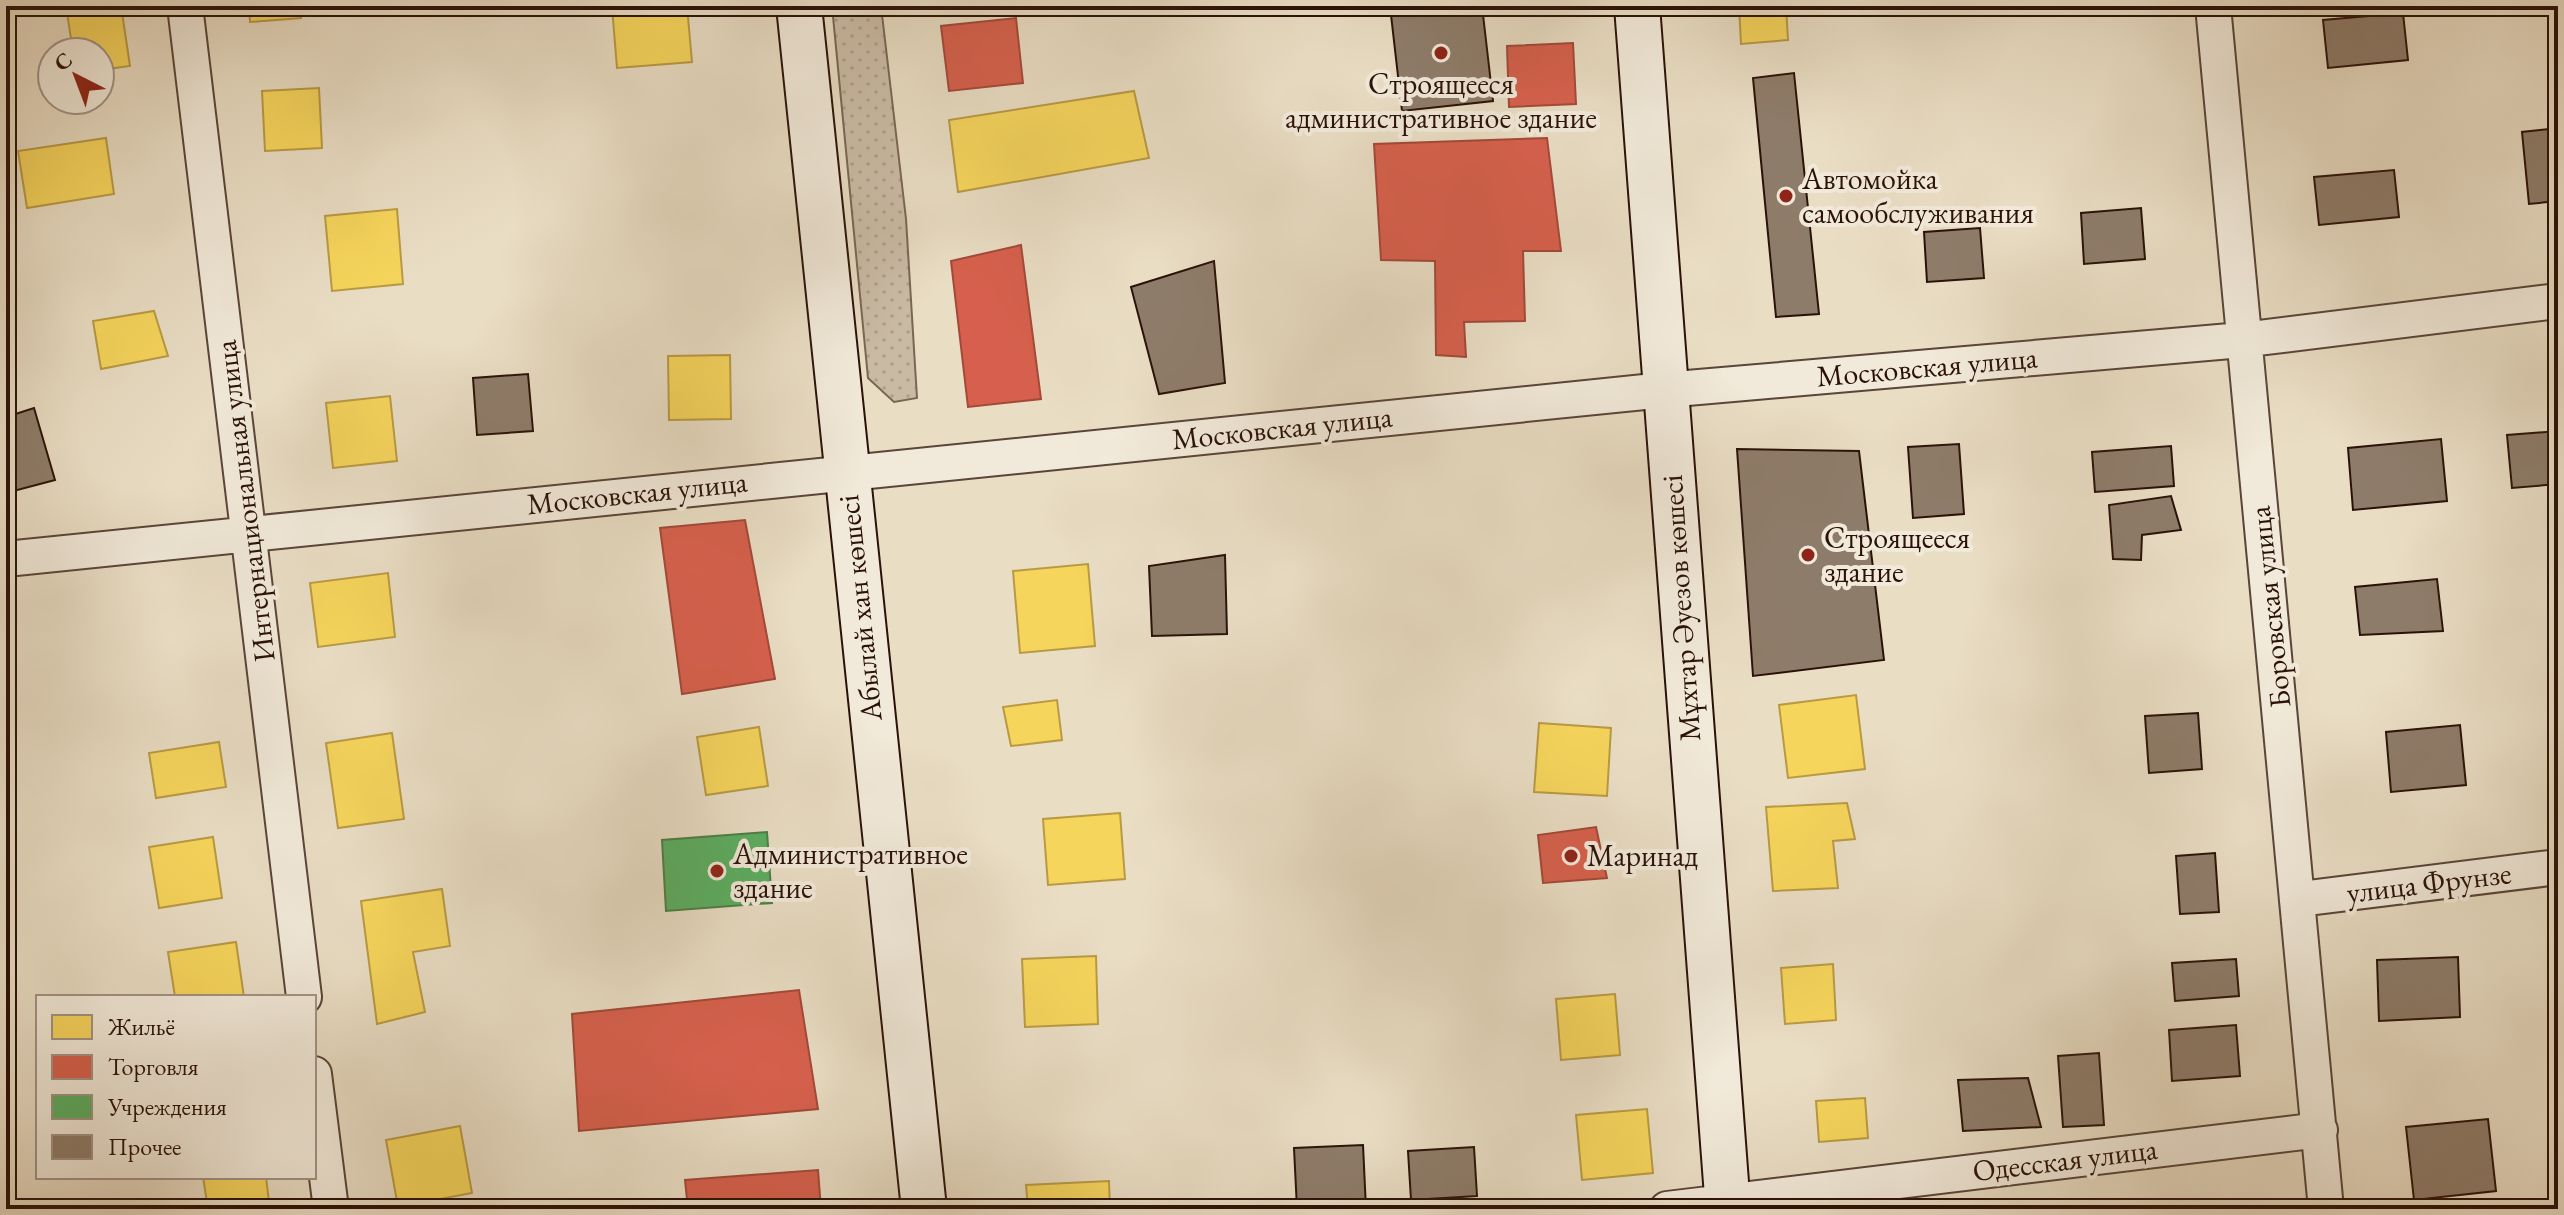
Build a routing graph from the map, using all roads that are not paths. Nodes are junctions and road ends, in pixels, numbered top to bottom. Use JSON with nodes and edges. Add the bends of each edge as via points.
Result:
{"nodes":[{"id":1,"x":185,"y":6,"type":"edge"},
{"id":2,"x":799,"y":6,"type":"edge"},
{"id":3,"x":1637,"y":6,"type":"edge"},
{"id":4,"x":2213,"y":6,"type":"edge"},
{"id":5,"x":2558,"y":301,"type":"edge"},
{"id":6,"x":2242,"y":340,"type":"junction"},
{"id":7,"x":1664,"y":390,"type":"junction"},
{"id":8,"x":846,"y":471,"type":"junction"},
{"id":9,"x":249,"y":532,"type":"junction"},
{"id":10,"x":6,"y":559,"type":"edge"},
{"id":11,"x":2558,"y":867,"type":"edge"},
{"id":12,"x":2300,"y":899,"type":"junction"},
{"id":13,"x":304,"y":995,"type":"edge"},
{"id":14,"x":316,"y":1090,"type":"edge"},
{"id":15,"x":2320,"y":1130,"type":"junction"},
{"id":16,"x":1728,"y":1205,"type":"edge"},
{"id":17,"x":331,"y":1209,"type":"edge"},
{"id":18,"x":924,"y":1209,"type":"edge"},
{"id":19,"x":1667,"y":1209,"type":"edge"},
{"id":20,"x":2326,"y":1209,"type":"edge"}],
"edges":[{"from":1,"to":9,"type":"street","name":"Интернациональная улица"},
{"from":2,"to":8,"type":"street","name":"Абылай хан көшесі"},
{"from":3,"to":7,"type":"street","name":"Мұхтар Әуезов көшесі"},
{"from":4,"to":6,"type":"street","name":"Боровская улица"},
{"from":5,"to":6,"type":"street","name":"Московская улица"},
{"from":6,"to":7,"type":"street","name":"Московская улица"},
{"from":6,"to":12,"type":"street","name":"Боровская улица"},
{"from":7,"to":8,"type":"street","name":"Московская улица"},
{"from":7,"to":16,"type":"street","name":"Мұхтар Әуезов көшесі"},
{"from":8,"to":9,"type":"street","name":"Московская улица"},
{"from":8,"to":18,"type":"street","name":"Абылай хан көшесі"},
{"from":9,"to":10,"type":"street","name":"Московская улица"},
{"from":9,"to":13,"type":"street","name":"Интернациональная улица"},
{"from":11,"to":12,"type":"street","name":"улица Фрунзе"},
{"from":12,"to":15,"type":"street","name":"Боровская улица"},
{"from":14,"to":17,"type":"street"},
{"from":15,"to":16,"type":"street","name":"Одесская улица"},
{"from":15,"to":20,"type":"street","name":"Боровская улица"},
{"from":16,"to":19,"type":"street","name":"Одесская улица"}]}
